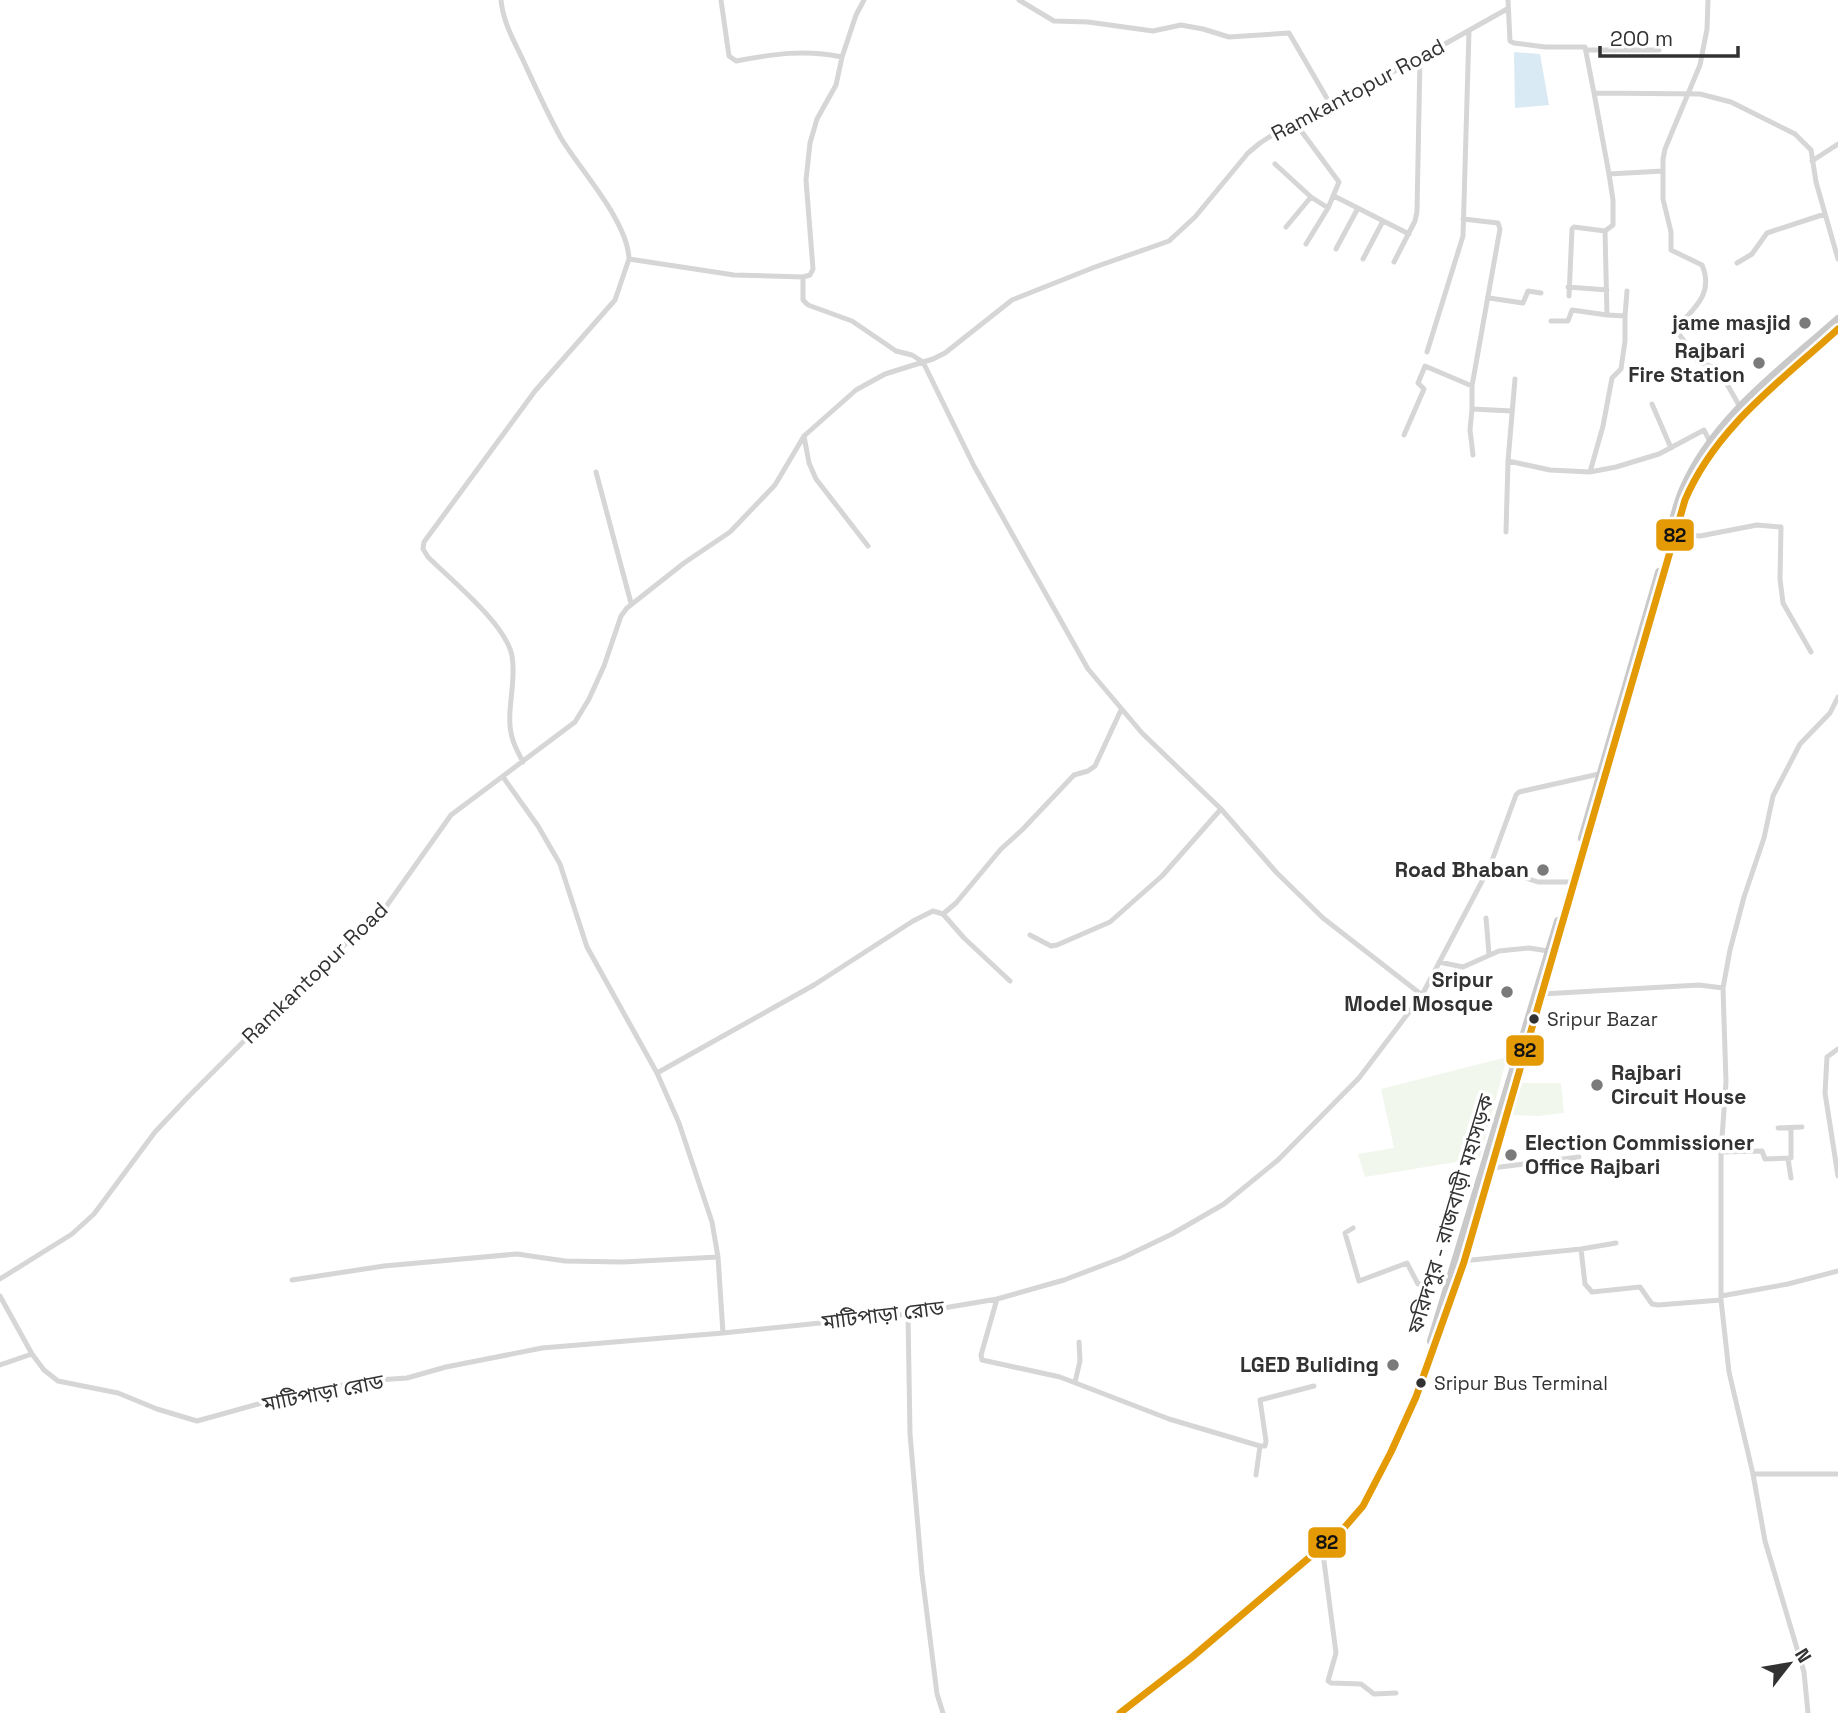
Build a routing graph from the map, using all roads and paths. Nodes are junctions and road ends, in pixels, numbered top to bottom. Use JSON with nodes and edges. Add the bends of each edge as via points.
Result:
{"nodes":[{"id":1,"x":500,"y":0,"type":"edge"},
{"id":2,"x":721,"y":0,"type":"edge"},
{"id":3,"x":863,"y":0,"type":"edge"},
{"id":4,"x":1019,"y":0,"type":"edge"},
{"id":5,"x":1508,"y":0,"type":"edge"},
{"id":6,"x":1708,"y":0,"type":"edge"},
{"id":7,"x":1507,"y":9,"type":"junction"},
{"id":8,"x":1469,"y":31,"type":"junction"},
{"id":9,"x":1587,"y":50,"type":"junction"},
{"id":10,"x":1659,"y":50,"type":"dead end"},
{"id":11,"x":842,"y":57,"type":"junction"},
{"id":12,"x":1420,"y":58,"type":"junction"},
{"id":13,"x":1594,"y":93,"type":"junction"},
{"id":14,"x":1689,"y":94,"type":"junction"},
{"id":15,"x":1332,"y":107,"type":"junction"},
{"id":16,"x":1296,"y":124,"type":"junction"},
{"id":17,"x":1838,"y":144,"type":"edge"},
{"id":18,"x":1812,"y":161,"type":"junction"},
{"id":19,"x":1275,"y":164,"type":"dead end"},
{"id":20,"x":1663,"y":171,"type":"junction"},
{"id":21,"x":1609,"y":174,"type":"junction"},
{"id":22,"x":1334,"y":196,"type":"junction"},
{"id":23,"x":1311,"y":197,"type":"junction"},
{"id":24,"x":1328,"y":208,"type":"junction"},
{"id":25,"x":1358,"y":208,"type":"junction"},
{"id":26,"x":1825,"y":214,"type":"junction"},
{"id":27,"x":1463,"y":219,"type":"junction"},
{"id":28,"x":1383,"y":221,"type":"junction"},
{"id":29,"x":1286,"y":227,"type":"dead end"},
{"id":30,"x":1605,"y":231,"type":"junction"},
{"id":31,"x":1409,"y":234,"type":"junction"},
{"id":32,"x":1306,"y":244,"type":"dead end"},
{"id":33,"x":1336,"y":249,"type":"dead end"},
{"id":34,"x":629,"y":258,"type":"junction"},
{"id":35,"x":1363,"y":259,"type":"dead end"},
{"id":36,"x":1838,"y":260,"type":"edge"},
{"id":37,"x":1394,"y":262,"type":"dead end"},
{"id":38,"x":1737,"y":263,"type":"dead end"},
{"id":39,"x":803,"y":277,"type":"junction"},
{"id":40,"x":1568,"y":287,"type":"junction"},
{"id":41,"x":1607,"y":290,"type":"junction"},
{"id":42,"x":1627,"y":291,"type":"dead end"},
{"id":43,"x":1541,"y":293,"type":"dead end"},
{"id":44,"x":1569,"y":296,"type":"dead end"},
{"id":45,"x":1489,"y":298,"type":"junction"},
{"id":46,"x":1607,"y":315,"type":"junction"},
{"id":47,"x":1625,"y":316,"type":"junction"},
{"id":48,"x":1838,"y":319,"type":"edge"},
{"id":49,"x":1551,"y":321,"type":"dead end"},
{"id":50,"x":1838,"y":329,"type":"edge"},
{"id":51,"x":1427,"y":352,"type":"dead end"},
{"id":52,"x":923,"y":362,"type":"junction"},
{"id":53,"x":1515,"y":379,"type":"dead end"},
{"id":54,"x":1472,"y":386,"type":"junction"},
{"id":55,"x":1652,"y":404,"type":"dead end"},
{"id":56,"x":1740,"y":407,"type":"junction"},
{"id":57,"x":1472,"y":409,"type":"junction"},
{"id":58,"x":1512,"y":411,"type":"junction"},
{"id":59,"x":1404,"y":435,"type":"dead end"},
{"id":60,"x":804,"y":436,"type":"junction"},
{"id":61,"x":1710,"y":442,"type":"junction"},
{"id":62,"x":1671,"y":448,"type":"junction"},
{"id":63,"x":1472,"y":455,"type":"dead end"},
{"id":64,"x":1508,"y":461,"type":"junction"},
{"id":65,"x":596,"y":472,"type":"dead end"},
{"id":66,"x":1590,"y":472,"type":"junction"},
{"id":67,"x":1506,"y":532,"type":"dead end"},
{"id":68,"x":1675,"y":534,"type":"junction"},
{"id":69,"x":868,"y":546,"type":"dead end"},
{"id":70,"x":631,"y":603,"type":"junction"},
{"id":71,"x":1811,"y":652,"type":"dead end"},
{"id":72,"x":1838,"y":697,"type":"edge"},
{"id":73,"x":1121,"y":710,"type":"junction"},
{"id":74,"x":523,"y":762,"type":"junction"},
{"id":75,"x":1600,"y":774,"type":"junction"},
{"id":76,"x":503,"y":777,"type":"junction"},
{"id":77,"x":1221,"y":809,"type":"junction"},
{"id":78,"x":1490,"y":866,"type":"junction"},
{"id":79,"x":1569,"y":882,"type":"junction"},
{"id":80,"x":943,"y":914,"type":"junction"},
{"id":81,"x":1486,"y":918,"type":"dead end"},
{"id":82,"x":1030,"y":935,"type":"dead end"},
{"id":83,"x":1548,"y":951,"type":"junction"},
{"id":84,"x":1489,"y":954,"type":"junction"},
{"id":85,"x":1439,"y":962,"type":"junction"},
{"id":86,"x":1010,"y":981,"type":"dead end"},
{"id":87,"x":1723,"y":988,"type":"junction"},
{"id":88,"x":1542,"y":993,"type":"junction"},
{"id":89,"x":1422,"y":995,"type":"junction"},
{"id":90,"x":1838,"y":1048,"type":"edge"},
{"id":91,"x":657,"y":1073,"type":"junction"},
{"id":92,"x":1802,"y":1127,"type":"dead end"},
{"id":93,"x":1779,"y":1128,"type":"dead end"},
{"id":94,"x":1791,"y":1128,"type":"junction"},
{"id":95,"x":1721,"y":1152,"type":"junction"},
{"id":96,"x":1579,"y":1157,"type":"dead end"},
{"id":97,"x":1788,"y":1159,"type":"junction"},
{"id":98,"x":1492,"y":1168,"type":"junction"},
{"id":99,"x":1838,"y":1176,"type":"edge"},
{"id":100,"x":1790,"y":1178,"type":"dead end"},
{"id":101,"x":1353,"y":1228,"type":"dead end"},
{"id":102,"x":1616,"y":1243,"type":"dead end"},
{"id":103,"x":1581,"y":1249,"type":"junction"},
{"id":104,"x":718,"y":1257,"type":"junction"},
{"id":105,"x":1460,"y":1261,"type":"junction"},
{"id":106,"x":1838,"y":1271,"type":"edge"},
{"id":107,"x":0,"y":1279,"type":"edge"},
{"id":108,"x":1451,"y":1279,"type":"junction"},
{"id":109,"x":292,"y":1280,"type":"dead end"},
{"id":110,"x":0,"y":1296,"type":"edge"},
{"id":111,"x":1721,"y":1298,"type":"junction"},
{"id":112,"x":997,"y":1299,"type":"junction"},
{"id":113,"x":908,"y":1314,"type":"junction"},
{"id":114,"x":723,"y":1333,"type":"junction"},
{"id":115,"x":1079,"y":1342,"type":"dead end"},
{"id":116,"x":32,"y":1354,"type":"junction"},
{"id":117,"x":0,"y":1365,"type":"edge"},
{"id":118,"x":1075,"y":1382,"type":"junction"},
{"id":119,"x":1314,"y":1386,"type":"dead end"},
{"id":120,"x":1411,"y":1404,"type":"junction"},
{"id":121,"x":1260,"y":1446,"type":"junction"},
{"id":122,"x":1753,"y":1474,"type":"junction"},
{"id":123,"x":1838,"y":1474,"type":"edge"},
{"id":124,"x":1256,"y":1475,"type":"dead end"},
{"id":125,"x":1322,"y":1546,"type":"junction"},
{"id":126,"x":1396,"y":1693,"type":"dead end"},
{"id":127,"x":943,"y":1713,"type":"edge"},
{"id":128,"x":1120,"y":1713,"type":"edge"},
{"id":129,"x":1808,"y":1713,"type":"edge"}],
"edges":[{"from":1,"to":34,"type":"street","via":[[535,87],[561,138],[626,239]]},
{"from":2,"to":11,"type":"street","via":[[732,60],[818,52]]},
{"from":3,"to":11,"type":"street"},
{"from":4,"to":15,"type":"street","via":[[1054,21],[1153,30],[1181,25],[1229,37],[1289,33]]},
{"from":5,"to":7,"type":"street"},
{"from":6,"to":14,"type":"street","via":[[1700,65]]},
{"from":7,"to":8,"type":"street","name":"Ramkantopur Road"},
{"from":7,"to":9,"type":"street","via":[[1513,43],[1582,46]]},
{"from":8,"to":12,"type":"street","name":"Ramkantopur Road"},
{"from":8,"to":27,"type":"street"},
{"from":9,"to":10,"type":"street"},
{"from":9,"to":13,"type":"street"},
{"from":11,"to":39,"type":"street","via":[[836,85],[810,143],[806,180],[813,269]]},
{"from":12,"to":15,"type":"street","name":"Ramkantopur Road"},
{"from":12,"to":31,"type":"street","via":[[1417,211]]},
{"from":13,"to":14,"type":"street"},
{"from":13,"to":21,"type":"street"},
{"from":14,"to":18,"type":"street","via":[[1731,102],[1780,125],[1808,145]]},
{"from":14,"to":20,"type":"street","via":[[1665,149]]},
{"from":15,"to":16,"type":"street","name":"Ramkantopur Road"},
{"from":16,"to":22,"type":"street","via":[[1337,178]]},
{"from":16,"to":52,"type":"street","name":"Ramkantopur Road","via":[[1248,153],[1169,241],[1012,300],[945,353]]},
{"from":17,"to":18,"type":"street"},
{"from":18,"to":26,"type":"street"},
{"from":19,"to":23,"type":"street"},
{"from":20,"to":21,"type":"street"},
{"from":20,"to":56,"type":"street","via":[[1670,248],[1705,270],[1702,300],[1677,331],[1695,357],[1719,370]]},
{"from":21,"to":30,"type":"street","via":[[1613,225]]},
{"from":22,"to":24,"type":"street"},
{"from":22,"to":25,"type":"street"},
{"from":23,"to":24,"type":"street"},
{"from":23,"to":29,"type":"street"},
{"from":24,"to":32,"type":"street"},
{"from":25,"to":28,"type":"street"},
{"from":25,"to":33,"type":"street"},
{"from":26,"to":36,"type":"street"},
{"from":26,"to":38,"type":"street","via":[[1767,233],[1752,254]]},
{"from":27,"to":45,"type":"street","via":[[1500,225]]},
{"from":27,"to":51,"type":"street","via":[[1463,236]]},
{"from":28,"to":31,"type":"street"},
{"from":28,"to":35,"type":"street"},
{"from":30,"to":40,"type":"street","via":[[1572,229]]},
{"from":30,"to":41,"type":"street"},
{"from":31,"to":37,"type":"street"},
{"from":34,"to":39,"type":"street","via":[[734,275]]},
{"from":34,"to":74,"type":"street","via":[[615,300],[535,391],[424,542],[428,557],[477,604],[508,643],[514,676],[511,730]]},
{"from":39,"to":52,"type":"street","via":[[803,300],[808,305],[852,321],[896,351]]},
{"from":40,"to":41,"type":"street"},
{"from":40,"to":44,"type":"street"},
{"from":41,"to":46,"type":"street"},
{"from":42,"to":47,"type":"street"},
{"from":43,"to":45,"type":"street","via":[[1528,291],[1523,303]]},
{"from":45,"to":54,"type":"street"},
{"from":46,"to":47,"type":"street"},
{"from":46,"to":49,"type":"street","via":[[1573,310],[1569,321]]},
{"from":47,"to":66,"type":"street","via":[[1621,369],[1612,378]]},
{"from":48,"to":56,"type":"main road","name":"ফরিদপুর - রাজবাড়ী মহাসড়ক"},
{"from":50,"to":68,"type":"main road","name":"ফরিদপুর - রাজবাড়ী মহাসড়ক","via":[[1719,441],[1691,487]]},
{"from":52,"to":60,"type":"street","name":"Ramkantopur Road","via":[[869,382]]},
{"from":52,"to":73,"type":"street","via":[[974,466],[1064,627],[1088,669]]},
{"from":53,"to":58,"type":"street"},
{"from":54,"to":57,"type":"street"},
{"from":54,"to":59,"type":"street","via":[[1425,366],[1418,383],[1424,389]]},
{"from":55,"to":62,"type":"street"},
{"from":56,"to":61,"type":"main road","name":"ফরিদপুর - রাজবাড়ী মহাসড়ক"},
{"from":57,"to":58,"type":"street"},
{"from":57,"to":63,"type":"street"},
{"from":58,"to":64,"type":"street"},
{"from":60,"to":69,"type":"street","via":[[816,479]]},
{"from":60,"to":70,"type":"street","name":"Ramkantopur Road","via":[[775,485],[730,532]]},
{"from":61,"to":62,"type":"street","via":[[1704,430]]},
{"from":61,"to":75,"type":"main road","name":"ফরিদপুর - রাজবাড়ী মহাসড়ক","via":[[1678,502]]},
{"from":62,"to":66,"type":"street"},
{"from":64,"to":66,"type":"street"},
{"from":64,"to":67,"type":"street"},
{"from":65,"to":70,"type":"street"},
{"from":68,"to":71,"type":"street","via":[[1700,536],[1757,525],[1781,527],[1783,603]]},
{"from":68,"to":88,"type":"main road","name":"ফরিদপুর - রাজবাড়ী মহাসড়ক"},
{"from":70,"to":74,"type":"street","name":"Ramkantopur Road","via":[[621,616],[604,666],[575,722]]},
{"from":72,"to":87,"type":"street","via":[[1830,713],[1800,744],[1773,796]]},
{"from":73,"to":77,"type":"street"},
{"from":73,"to":80,"type":"street","via":[[1095,766],[1074,775]]},
{"from":74,"to":76,"type":"street","name":"Ramkantopur Road"},
{"from":75,"to":78,"type":"street","name":"মাটিপাড়া রোড","via":[[1518,792]]},
{"from":75,"to":79,"type":"main road","name":"ফরিদপুর - রাজবাড়ী মহাসড়ক"},
{"from":76,"to":91,"type":"street","via":[[560,864],[587,947]]},
{"from":76,"to":107,"type":"street","name":"Ramkantopur Road","via":[[451,816],[385,908],[293,992],[155,1132],[94,1214],[72,1234]]},
{"from":77,"to":82,"type":"street","via":[[1163,876],[1110,922],[1051,946]]},
{"from":77,"to":89,"type":"street","via":[[1323,918]]},
{"from":78,"to":79,"type":"street","via":[[1538,881]]},
{"from":78,"to":85,"type":"street","name":"মাটিপাড়া রোড"},
{"from":79,"to":83,"type":"main road","name":"ফরিদপুর - রাজবাড়ী মহাসড়ক"},
{"from":80,"to":86,"type":"street"},
{"from":80,"to":91,"type":"street","via":[[933,911],[913,921],[814,985]]},
{"from":81,"to":84,"type":"street"},
{"from":83,"to":84,"type":"street","via":[[1519,948]]},
{"from":83,"to":105,"type":"main road","name":"ফরিদপুর - রাজবাড়ী মহাসড়ক"},
{"from":84,"to":85,"type":"street","via":[[1468,966]]},
{"from":85,"to":89,"type":"street","name":"মাটিপাড়া রোড"},
{"from":87,"to":88,"type":"street","via":[[1699,985]]},
{"from":87,"to":95,"type":"street","via":[[1726,1082]]},
{"from":88,"to":98,"type":"main road","name":"ফরিদপুর - রাজবাড়ী মহাসড়ক"},
{"from":89,"to":112,"type":"street","name":"মাটিপাড়া রোড","via":[[1359,1079],[1278,1160],[1224,1204],[1122,1258]]},
{"from":90,"to":99,"type":"street","via":[[1827,1058],[1825,1093]]},
{"from":91,"to":104,"type":"street","via":[[699,1179]]},
{"from":92,"to":94,"type":"street"},
{"from":93,"to":94,"type":"street"},
{"from":94,"to":97,"type":"street","via":[[1792,1156]]},
{"from":95,"to":97,"type":"street","via":[[1762,1151],[1765,1160]]},
{"from":95,"to":111,"type":"street"},
{"from":96,"to":98,"type":"street"},
{"from":97,"to":100,"type":"street"},
{"from":98,"to":105,"type":"main road","name":"ফরিদপুর - রাজবাড়ী মহাসড়ক"},
{"from":101,"to":108,"type":"street","via":[[1345,1233],[1359,1281],[1407,1263],[1418,1284]]},
{"from":102,"to":103,"type":"street"},
{"from":103,"to":105,"type":"street"},
{"from":103,"to":111,"type":"street","via":[[1585,1284],[1592,1292],[1640,1287],[1655,1305]]},
{"from":104,"to":109,"type":"street","via":[[624,1262],[517,1254]]},
{"from":104,"to":114,"type":"street"},
{"from":105,"to":108,"type":"main road","name":"ফরিদপুর - রাজবাড়ী মহাসড়ক"},
{"from":105,"to":120,"type":"main road","name":"ফরিদপুর - রাজবাড়ী মহাসড়ক"},
{"from":106,"to":111,"type":"street"},
{"from":108,"to":120,"type":"main road","name":"ফরিদপুর - রাজবাড়ী মহাসড়ক"},
{"from":110,"to":116,"type":"street","name":"মাটিপাড়া রোড"},
{"from":111,"to":122,"type":"street","via":[[1729,1373]]},
{"from":112,"to":113,"type":"street","name":"মাটিপাড়া রোড"},
{"from":112,"to":118,"type":"street","via":[[982,1360]]},
{"from":113,"to":114,"type":"street","name":"মাটিপাড়া রোড"},
{"from":113,"to":127,"type":"street","via":[[910,1434],[920,1549],[928,1635]]},
{"from":114,"to":116,"type":"street","name":"মাটিপাড়া রোড","via":[[542,1348],[407,1378],[363,1381],[276,1399],[197,1421],[118,1393],[58,1381]]},
{"from":115,"to":118,"type":"street"},
{"from":116,"to":117,"type":"street"},
{"from":118,"to":121,"type":"street","via":[[1169,1419]]},
{"from":119,"to":121,"type":"street","via":[[1260,1400],[1266,1441]]},
{"from":120,"to":125,"type":"main road","via":[[1363,1506]]},
{"from":121,"to":124,"type":"street"},
{"from":122,"to":123,"type":"street"},
{"from":122,"to":129,"type":"street","via":[[1765,1541],[1804,1672]]},
{"from":125,"to":126,"type":"street","via":[[1336,1653],[1328,1681],[1361,1684],[1374,1694]]},
{"from":125,"to":128,"type":"main road"}]}
